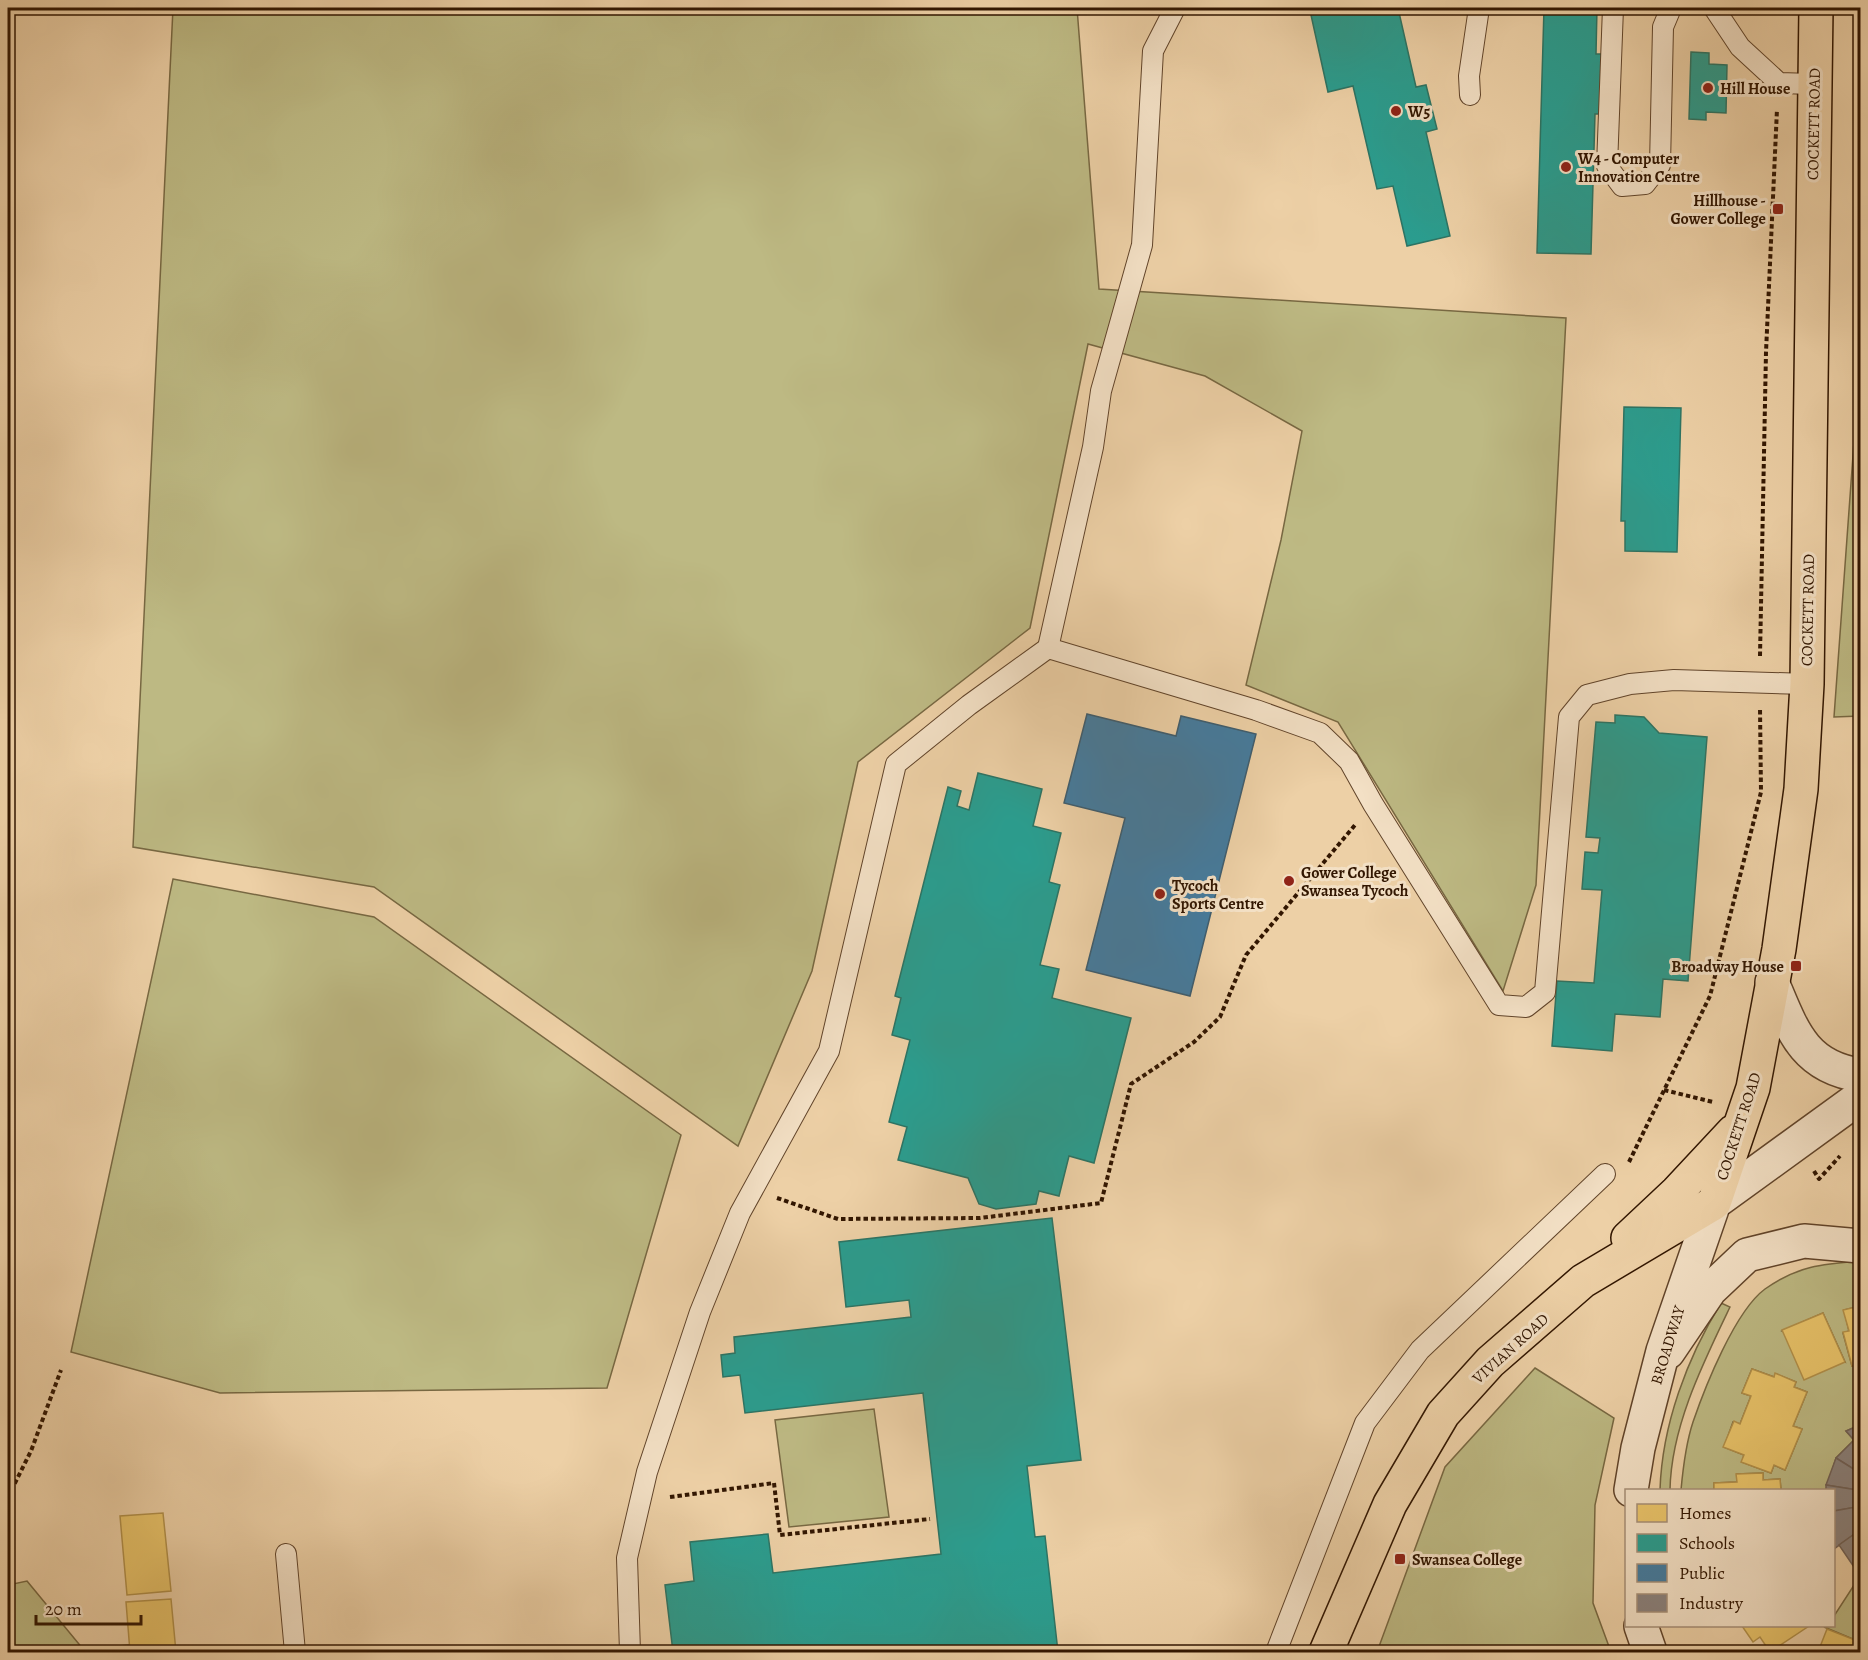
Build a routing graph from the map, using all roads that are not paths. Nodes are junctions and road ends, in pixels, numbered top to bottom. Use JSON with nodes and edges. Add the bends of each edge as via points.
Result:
{"nodes":[{"id":1,"x":1175,"y":8,"type":"edge"},
{"id":2,"x":1479,"y":8,"type":"edge"},
{"id":3,"x":1613,"y":8,"type":"edge"},
{"id":4,"x":1671,"y":8,"type":"edge"},
{"id":5,"x":1714,"y":8,"type":"edge"},
{"id":6,"x":1816,"y":8,"type":"edge"},
{"id":7,"x":1813,"y":84,"type":"junction"},
{"id":8,"x":1470,"y":95,"type":"dead end"},
{"id":9,"x":1048,"y":648,"type":"junction"},
{"id":10,"x":1807,"y":684,"type":"junction"},
{"id":11,"x":1773,"y":982,"type":"junction"},
{"id":12,"x":1860,"y":1075,"type":"edge"},
{"id":13,"x":1860,"y":1097,"type":"edge"},
{"id":14,"x":1741,"y":1124,"type":"junction"},
{"id":15,"x":1605,"y":1174,"type":"dead end"},
{"id":16,"x":1714,"y":1203,"type":"junction"},
{"id":17,"x":1860,"y":1246,"type":"edge"},
{"id":18,"x":1583,"y":1281,"type":"junction"},
{"id":19,"x":1660,"y":1364,"type":"junction"},
{"id":20,"x":1631,"y":1489,"type":"edge"},
{"id":21,"x":286,"y":1554,"type":"dead end"},
{"id":22,"x":1641,"y":1627,"type":"edge"},
{"id":23,"x":295,"y":1653,"type":"edge"},
{"id":24,"x":630,"y":1653,"type":"edge"},
{"id":25,"x":1276,"y":1653,"type":"edge"},
{"id":26,"x":1326,"y":1653,"type":"edge"},
{"id":27,"x":1650,"y":1653,"type":"edge"}],
"edges":[{"from":1,"to":9,"type":"lane","via":[[1153,51],[1142,245],[1101,391],[1093,447]]},
{"from":2,"to":8,"type":"lane"},
{"from":3,"to":4,"type":"lane","via":[[1607,166],[1622,186],[1645,184],[1660,165],[1663,27]]},
{"from":5,"to":7,"type":"lane","via":[[1740,47],[1779,83]]},
{"from":6,"to":7,"type":"main road","name":"COCKETT ROAD"},
{"from":7,"to":10,"type":"main road","name":"COCKETT ROAD"},
{"from":9,"to":10,"type":"lane","via":[[1320,733],[1349,761],[1499,1005],[1526,1007],[1545,992],[1569,717],[1587,695],[1630,684],[1674,680]]},
{"from":9,"to":24,"type":"lane","via":[[896,764],[829,1051],[740,1213],[700,1312],[647,1472],[627,1558]]},
{"from":10,"to":11,"type":"main road","name":"COCKETT ROAD","via":[[1801,789]]},
{"from":11,"to":12,"type":"street","via":[[1794,1033],[1809,1054],[1842,1073]]},
{"from":11,"to":14,"type":"main road","name":"COCKETT ROAD","via":[[1753,1088]]},
{"from":13,"to":16,"type":"street"},
{"from":14,"to":16,"type":"main road","name":"COCKETT ROAD"},
{"from":14,"to":18,"type":"main road","via":[[1677,1192]]},
{"from":15,"to":25,"type":"lane","via":[[1420,1350],[1365,1423]]},
{"from":16,"to":18,"type":"main road","name":"VIVIAN ROAD"},
{"from":16,"to":19,"type":"street","name":"BROADWAY"},
{"from":17,"to":19,"type":"street","via":[[1804,1241],[1747,1255],[1710,1290]]},
{"from":18,"to":26,"type":"main road","name":"VIVIAN ROAD","via":[[1490,1362],[1443,1414],[1390,1504]]},
{"from":19,"to":20,"type":"street","name":"BROADWAY"},
{"from":21,"to":23,"type":"lane"},
{"from":22,"to":27,"type":"street"}]}
